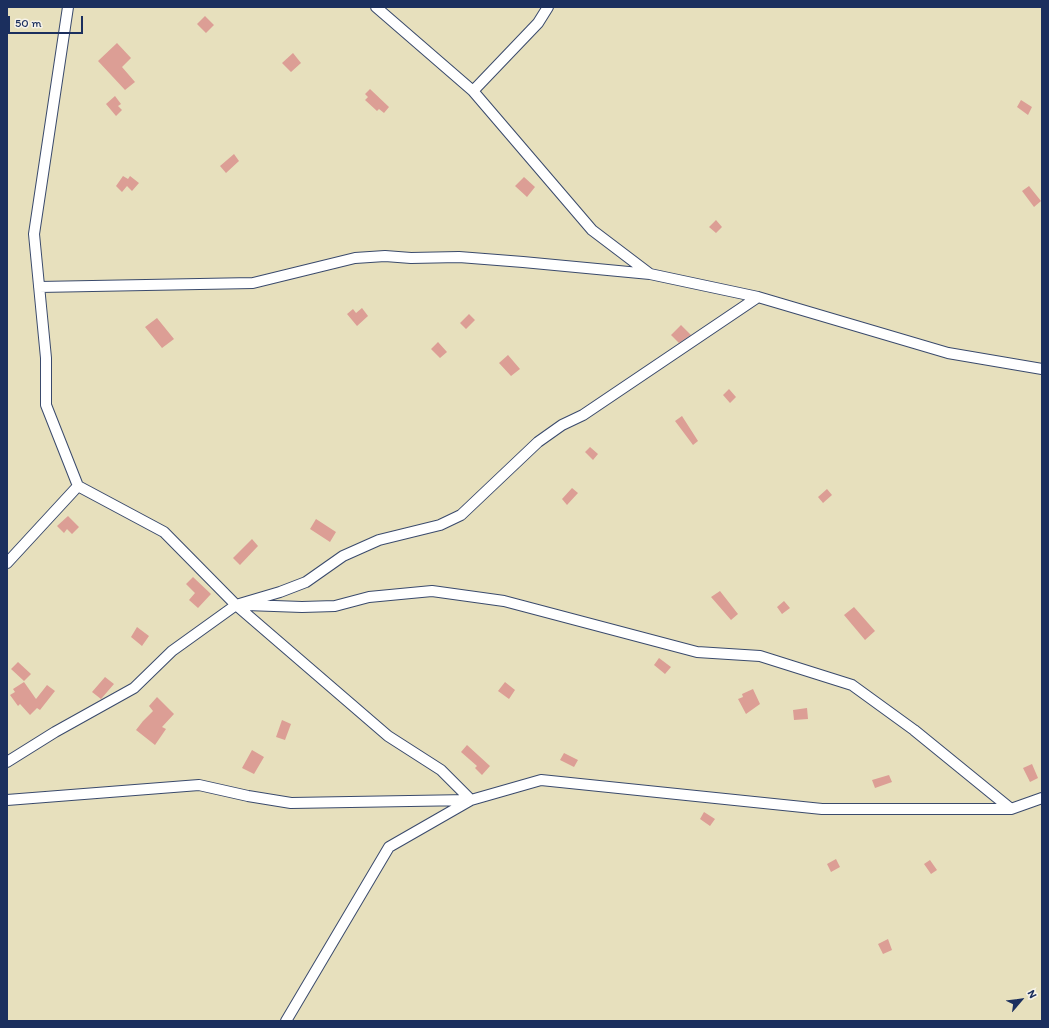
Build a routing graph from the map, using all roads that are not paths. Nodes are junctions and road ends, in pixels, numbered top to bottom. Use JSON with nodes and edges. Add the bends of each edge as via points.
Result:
{"nodes":[{"id":1,"x":68,"y":7,"type":"edge"},
{"id":2,"x":376,"y":7,"type":"edge"},
{"id":3,"x":548,"y":7,"type":"edge"},
{"id":4,"x":472,"y":91,"type":"junction"},
{"id":5,"x":650,"y":274,"type":"junction"},
{"id":6,"x":39,"y":287,"type":"junction"},
{"id":7,"x":758,"y":297,"type":"junction"},
{"id":8,"x":1042,"y":369,"type":"edge"},
{"id":9,"x":78,"y":486,"type":"junction"},
{"id":10,"x":7,"y":562,"type":"edge"},
{"id":11,"x":236,"y":605,"type":"junction"},
{"id":12,"x":7,"y":762,"type":"edge"},
{"id":13,"x":1042,"y":798,"type":"edge"},
{"id":14,"x":7,"y":800,"type":"edge"},
{"id":15,"x":472,"y":800,"type":"junction"},
{"id":16,"x":1011,"y":809,"type":"junction"},
{"id":17,"x":286,"y":1021,"type":"edge"}],
"edges":[{"from":1,"to":6,"type":"street","via":[[34,234]]},
{"from":2,"to":4,"type":"street"},
{"from":3,"to":4,"type":"street","via":[[538,23]]},
{"from":4,"to":5,"type":"street","via":[[592,230]]},
{"from":5,"to":6,"type":"street","via":[[458,258],[386,256],[355,258],[253,284]]},
{"from":5,"to":7,"type":"street"},
{"from":6,"to":9,"type":"street","via":[[46,358],[46,405]]},
{"from":7,"to":8,"type":"street","via":[[948,353]]},
{"from":7,"to":11,"type":"street","via":[[583,415],[562,425],[538,442],[461,515],[440,525],[379,540],[343,556],[306,582]]},
{"from":9,"to":10,"type":"street"},
{"from":9,"to":11,"type":"street","via":[[164,532]]},
{"from":11,"to":12,"type":"street","via":[[172,651],[134,688]]},
{"from":11,"to":15,"type":"street","via":[[388,736],[441,770]]},
{"from":11,"to":16,"type":"street","via":[[335,606],[369,597],[432,591],[504,600],[697,652],[760,656],[852,685],[914,730]]},
{"from":13,"to":16,"type":"street"},
{"from":14,"to":15,"type":"street","via":[[200,785],[291,803]]},
{"from":15,"to":16,"type":"street","via":[[542,780],[822,809]]},
{"from":15,"to":17,"type":"street","via":[[390,847]]}]}
